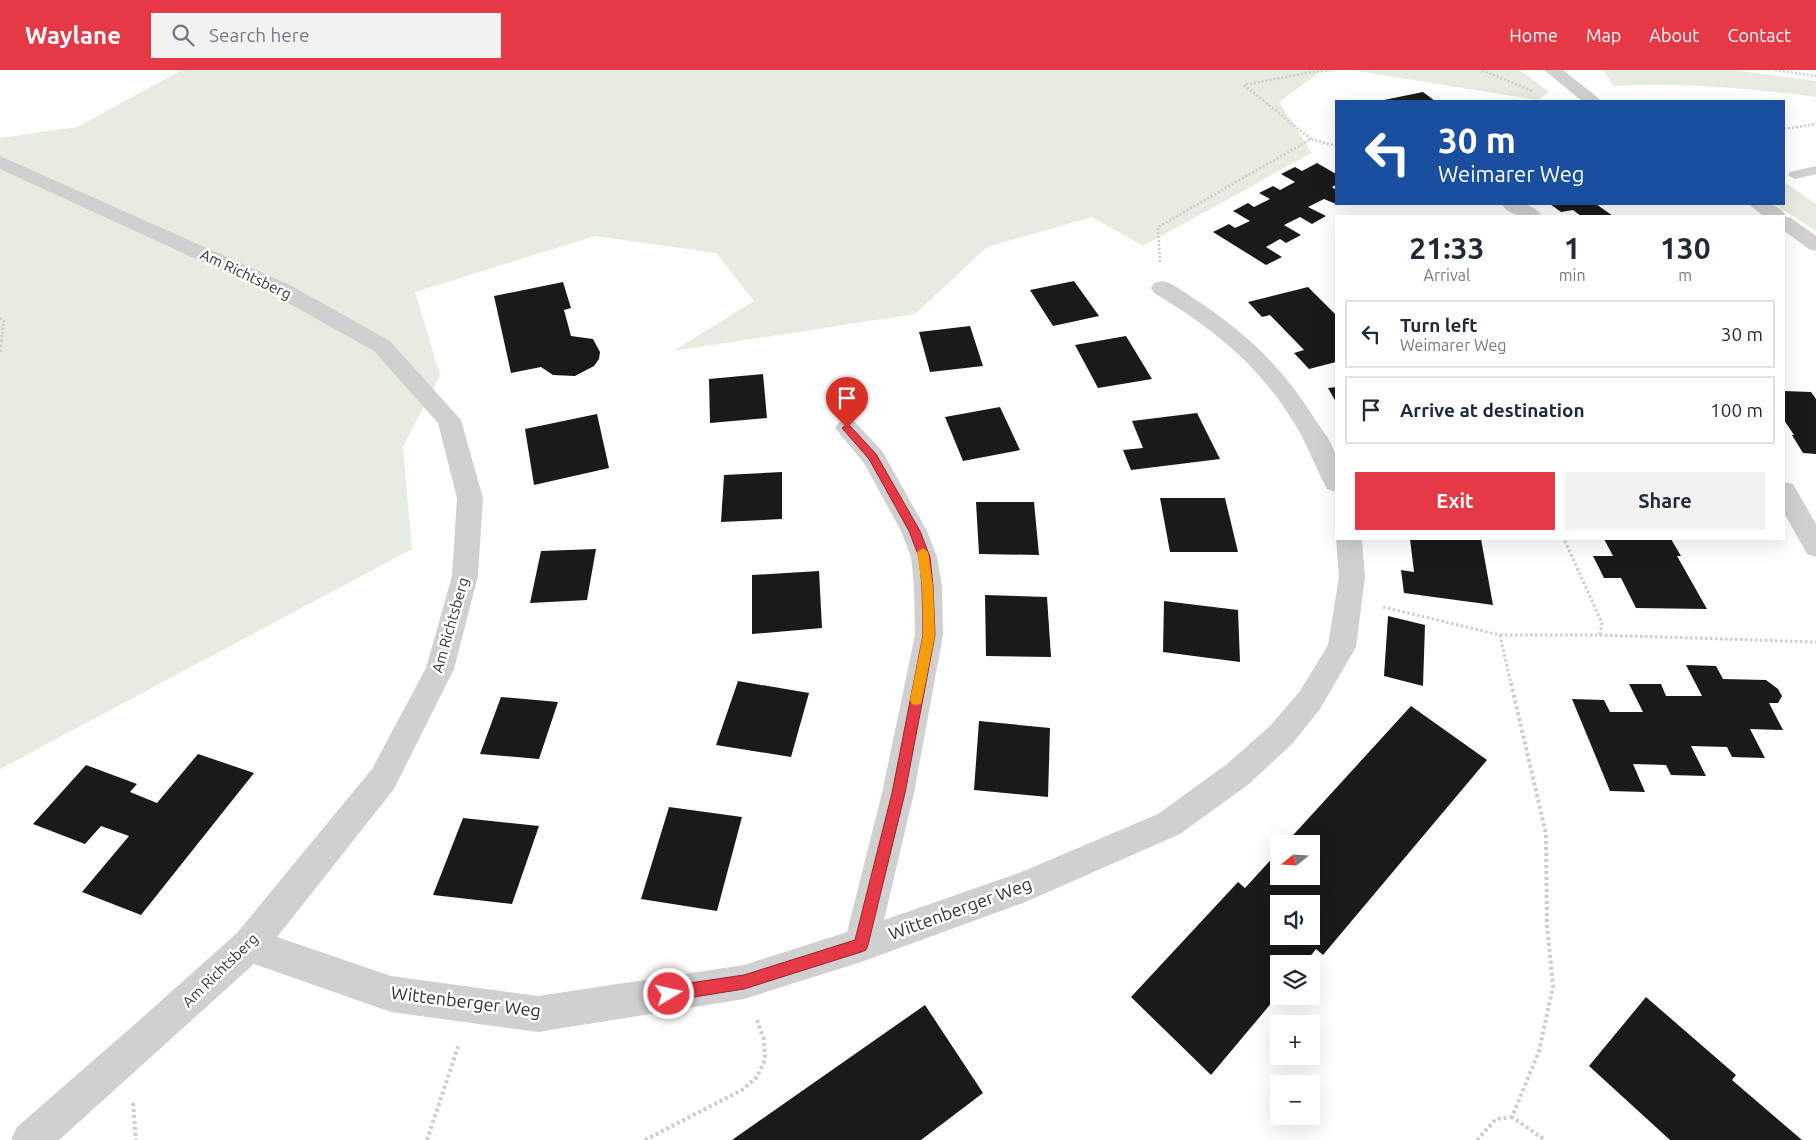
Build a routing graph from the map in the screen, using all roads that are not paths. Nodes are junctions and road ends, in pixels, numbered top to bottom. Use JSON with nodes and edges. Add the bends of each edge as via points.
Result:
{"nodes":[{"id":1,"x":1552,"y":70,"type":"edge"},
{"id":2,"x":1592,"y":100,"type":"edge"},
{"id":3,"x":0,"y":162,"type":"edge"},
{"id":4,"x":1816,"y":170,"type":"edge"},
{"id":5,"x":1795,"y":175,"type":"dead end"},
{"id":6,"x":1513,"y":205,"type":"edge"},
{"id":7,"x":1760,"y":205,"type":"edge"},
{"id":8,"x":1530,"y":215,"type":"edge"},
{"id":9,"x":1775,"y":215,"type":"edge"},
{"id":10,"x":1785,"y":223,"type":"edge"},
{"id":11,"x":1816,"y":246,"type":"edge"},
{"id":12,"x":1162,"y":288,"type":"road end"},
{"id":13,"x":847,"y":428,"type":"dead end"},
{"id":14,"x":1335,"y":481,"type":"edge"},
{"id":15,"x":1785,"y":493,"type":"edge"},
{"id":16,"x":1349,"y":540,"type":"edge"},
{"id":17,"x":1816,"y":547,"type":"edge"},
{"id":18,"x":250,"y":944,"type":"junction"},
{"id":19,"x":861,"y":945,"type":"junction"},
{"id":20,"x":30,"y":1140,"type":"edge"}],
"edges":[{"from":1,"to":2,"type":"street"},
{"from":3,"to":18,"type":"street","name":"Am Richtsberg","via":[[282,290],[382,346],[449,420],[470,498],[465,576],[440,669],[383,778]]},
{"from":4,"to":5,"type":"lane"},
{"from":6,"to":8,"type":"street"},
{"from":7,"to":9,"type":"street"},
{"from":10,"to":11,"type":"street"},
{"from":12,"to":14,"type":"street","via":[[1218,325],[1274,377],[1304,419]]},
{"from":13,"to":19,"type":"street","via":[[873,457],[914,531],[924,557],[928,586],[929,635],[898,793]]},
{"from":15,"to":17,"type":"street"},
{"from":16,"to":19,"type":"street","name":"Wittenberger Weg","via":[[1352,577],[1342,647],[1310,700],[1281,736],[1238,774],[1169,824],[1022,887]]},
{"from":18,"to":19,"type":"street","name":"Wittenberger Weg","via":[[391,994],[538,1014],[744,982]]},
{"from":18,"to":20,"type":"street","name":"Am Richtsberg"}]}
